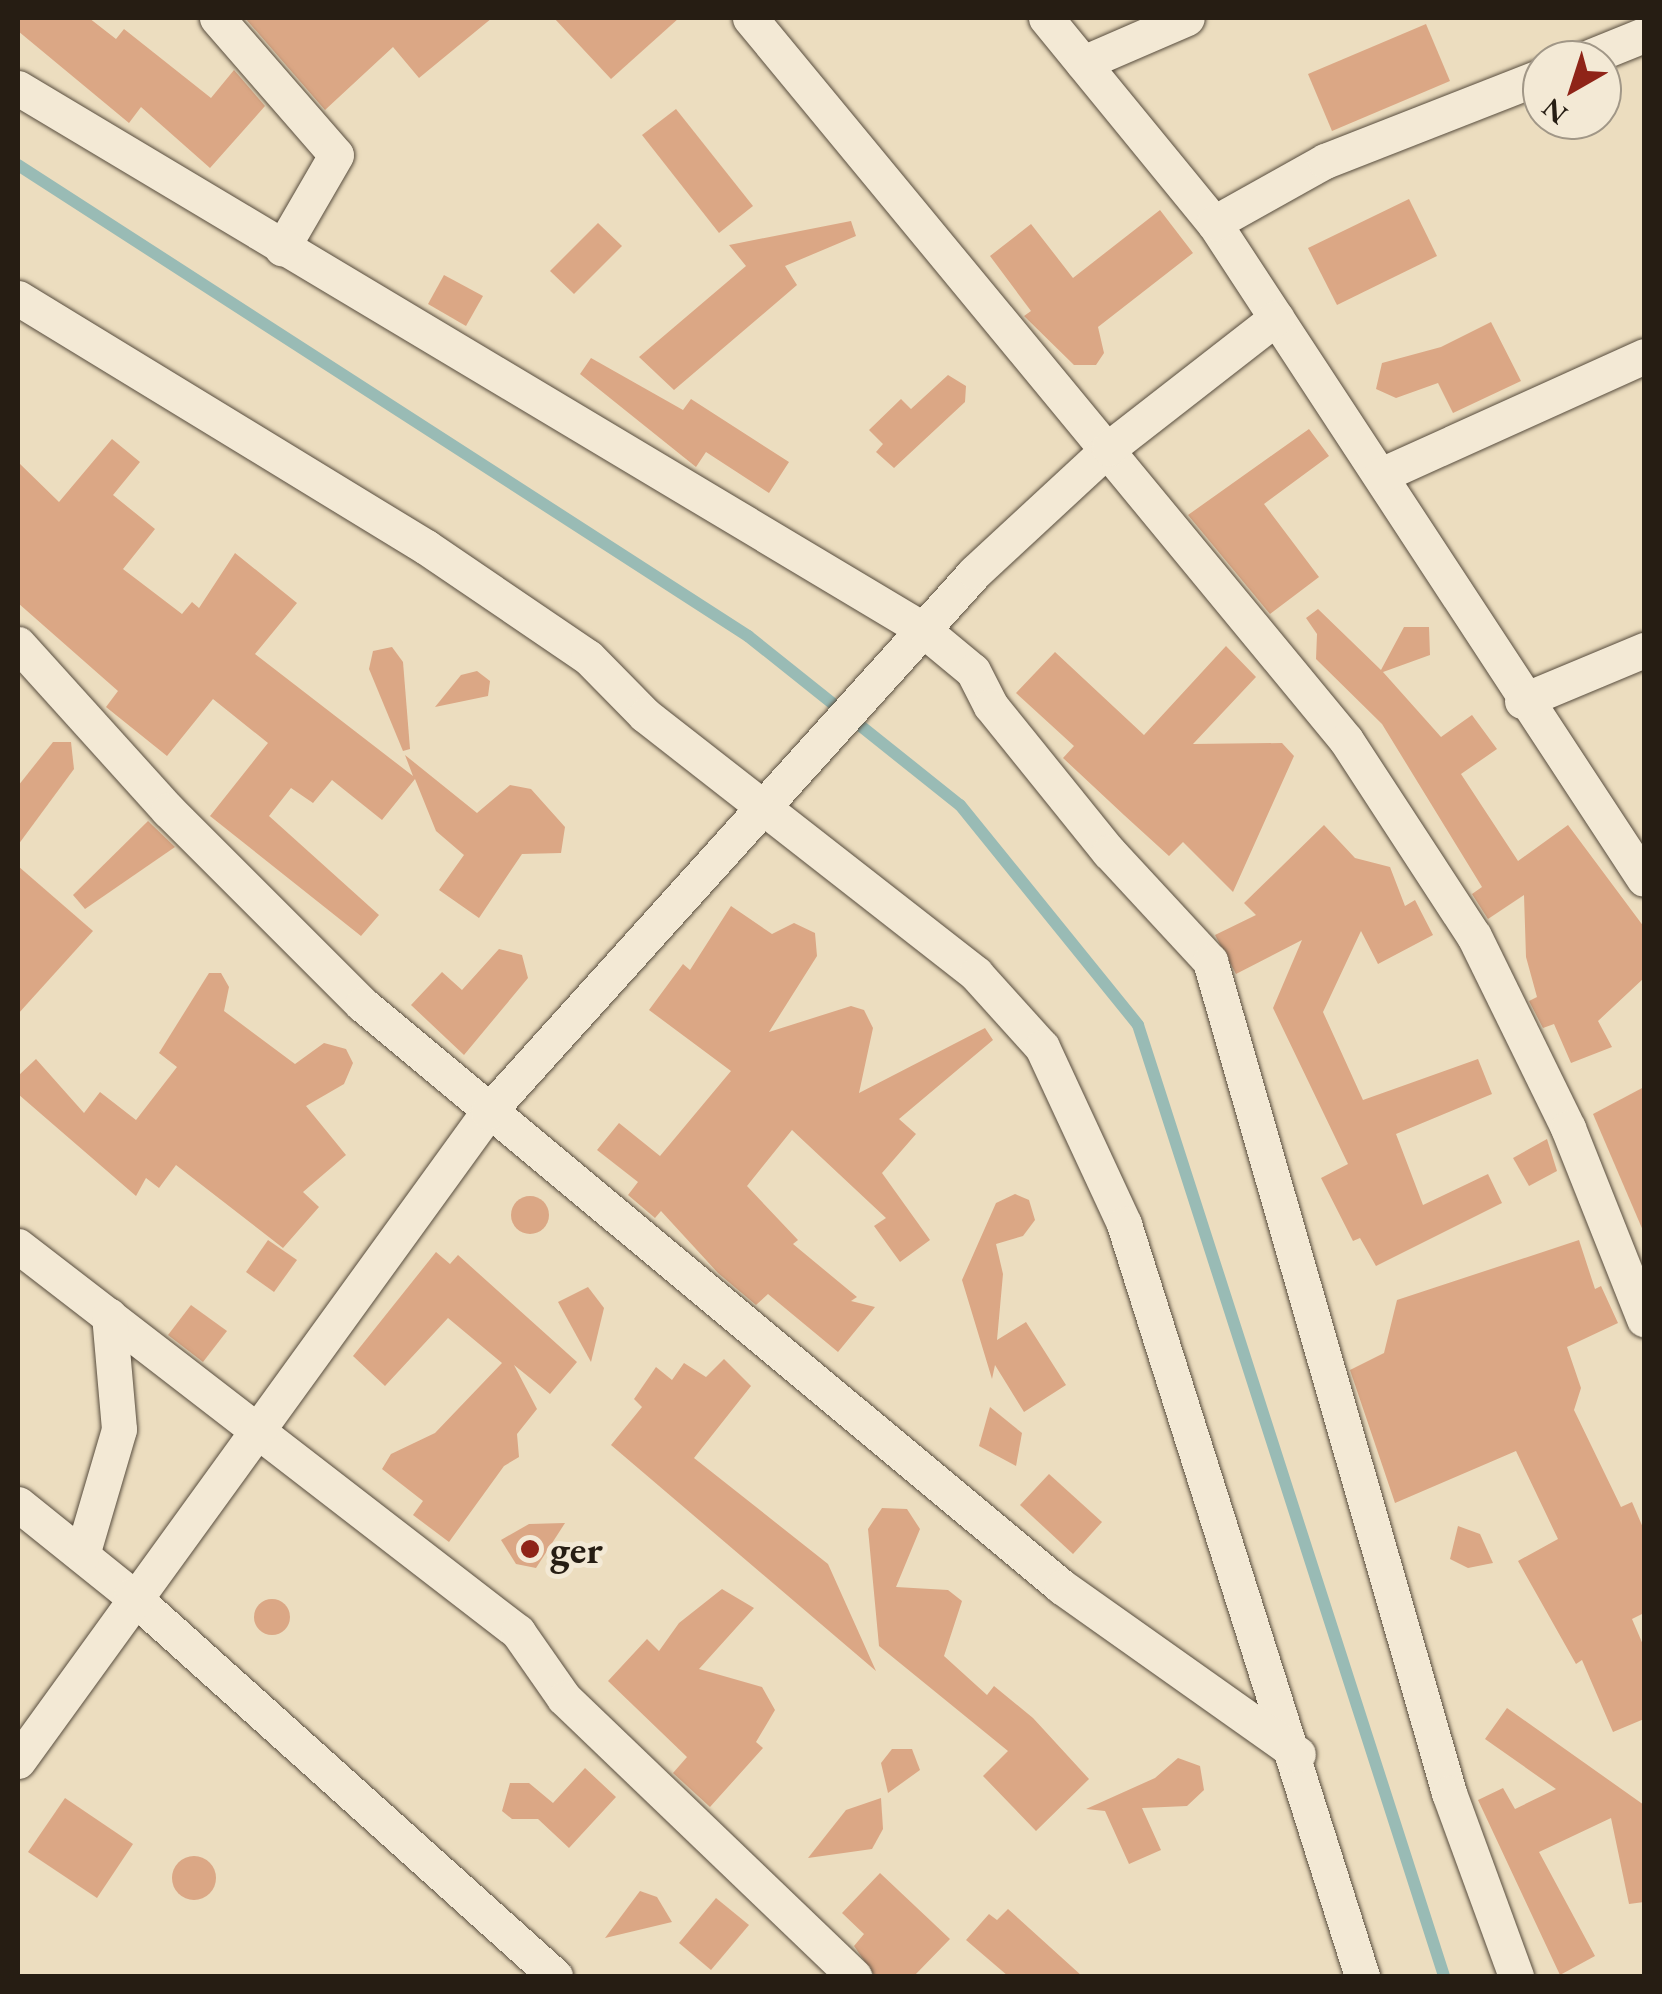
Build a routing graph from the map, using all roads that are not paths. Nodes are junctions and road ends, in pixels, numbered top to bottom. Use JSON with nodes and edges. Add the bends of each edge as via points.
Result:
{"nodes":[{"id":1,"x":217,"y":18,"type":"edge"},
{"id":2,"x":750,"y":18,"type":"edge"},
{"id":3,"x":1046,"y":18,"type":"edge"},
{"id":4,"x":1187,"y":18,"type":"edge"},
{"id":5,"x":1083,"y":62,"type":"junction"},
{"id":6,"x":1522,"y":84,"type":"edge"},
{"id":7,"x":18,"y":88,"type":"edge"},
{"id":8,"x":1214,"y":223,"type":"junction"},
{"id":9,"x":282,"y":248,"type":"junction"},
{"id":10,"x":18,"y":298,"type":"edge"},
{"id":11,"x":1276,"y":318,"type":"junction"},
{"id":12,"x":1644,"y":356,"type":"edge"},
{"id":13,"x":1109,"y":448,"type":"junction"},
{"id":14,"x":1380,"y":475,"type":"junction"},
{"id":15,"x":921,"y":628,"type":"junction"},
{"id":16,"x":18,"y":644,"type":"edge"},
{"id":17,"x":1644,"y":650,"type":"edge"},
{"id":18,"x":1522,"y":700,"type":"junction"},
{"id":19,"x":762,"y":810,"type":"junction"},
{"id":20,"x":1644,"y":878,"type":"edge"},
{"id":21,"x":488,"y":1112,"type":"junction"},
{"id":22,"x":18,"y":1246,"type":"edge"},
{"id":23,"x":109,"y":1314,"type":"junction"},
{"id":24,"x":1644,"y":1319,"type":"edge"},
{"id":25,"x":258,"y":1425,"type":"junction"},
{"id":26,"x":18,"y":1504,"type":"edge"},
{"id":27,"x":82,"y":1556,"type":"junction"},
{"id":28,"x":131,"y":1595,"type":"junction"},
{"id":29,"x":1298,"y":1754,"type":"junction"},
{"id":30,"x":18,"y":1760,"type":"edge"},
{"id":31,"x":555,"y":1976,"type":"edge"},
{"id":32,"x":854,"y":1976,"type":"edge"},
{"id":33,"x":1362,"y":1976,"type":"edge"},
{"id":34,"x":1516,"y":1976,"type":"edge"}],
"edges":[{"from":1,"to":9,"type":"street","via":[[336,155]]},
{"from":2,"to":13,"type":"street"},
{"from":3,"to":5,"type":"street"},
{"from":4,"to":5,"type":"street"},
{"from":5,"to":8,"type":"street"},
{"from":6,"to":8,"type":"street","via":[[1325,161]]},
{"from":7,"to":9,"type":"street"},
{"from":8,"to":11,"type":"street"},
{"from":9,"to":15,"type":"street"},
{"from":10,"to":19,"type":"street","via":[[426,546],[588,657],[645,715]]},
{"from":11,"to":13,"type":"street"},
{"from":11,"to":14,"type":"street"},
{"from":12,"to":14,"type":"street"},
{"from":13,"to":15,"type":"street"},
{"from":13,"to":24,"type":"street","via":[[1346,740],[1474,936],[1568,1128]]},
{"from":14,"to":18,"type":"street"},
{"from":15,"to":19,"type":"street"},
{"from":15,"to":34,"type":"street","via":[[974,671],[991,706],[1108,852],[1210,962],[1450,1794]]},
{"from":16,"to":21,"type":"street","via":[[168,810],[362,1004]]},
{"from":17,"to":18,"type":"street"},
{"from":18,"to":20,"type":"street"},
{"from":19,"to":21,"type":"street"},
{"from":19,"to":29,"type":"street","via":[[976,974],[1042,1047],[1124,1224],[1265,1674]]},
{"from":21,"to":25,"type":"street"},
{"from":21,"to":29,"type":"street","via":[[1062,1587]]},
{"from":22,"to":23,"type":"street"},
{"from":23,"to":25,"type":"street"},
{"from":23,"to":27,"type":"street","via":[[120,1428]]},
{"from":25,"to":28,"type":"street"},
{"from":25,"to":32,"type":"street","via":[[518,1632],[564,1698]]},
{"from":26,"to":27,"type":"street"},
{"from":27,"to":28,"type":"street"},
{"from":28,"to":30,"type":"street"},
{"from":28,"to":31,"type":"street"},
{"from":29,"to":33,"type":"street"}]}
